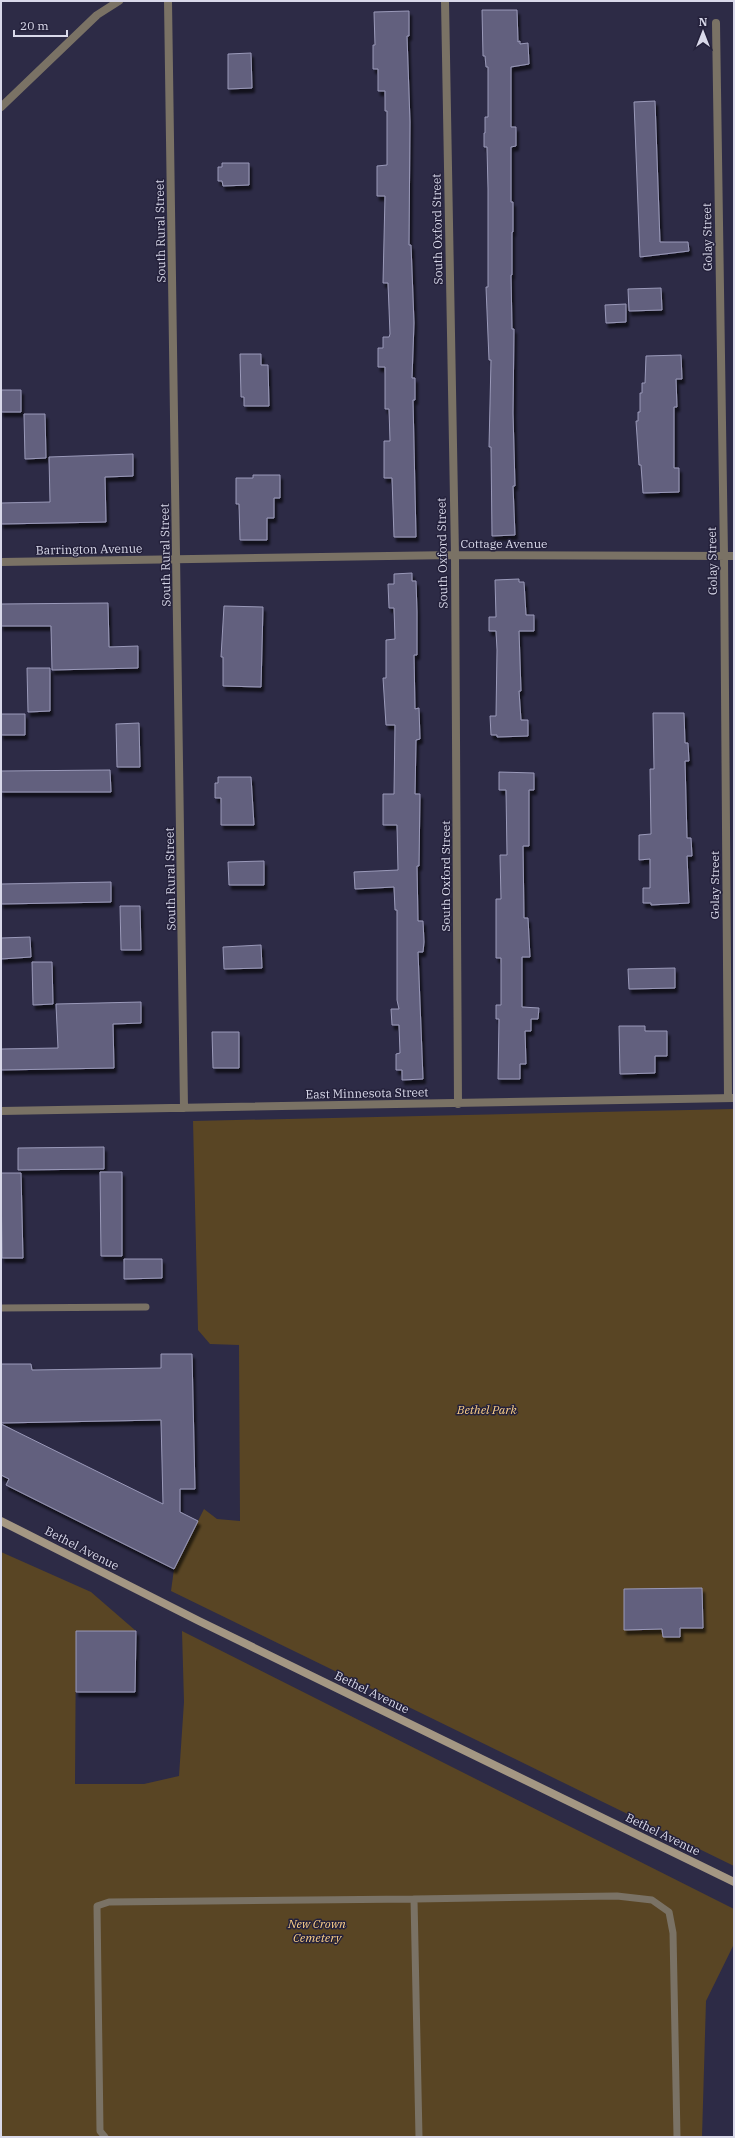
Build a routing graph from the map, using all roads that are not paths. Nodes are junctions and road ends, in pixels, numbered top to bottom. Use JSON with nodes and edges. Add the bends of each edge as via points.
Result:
{"nodes":[{"id":1,"x":119,"y":1,"type":"edge"},
{"id":2,"x":168,"y":1,"type":"edge"},
{"id":3,"x":445,"y":1,"type":"edge"},
{"id":4,"x":716,"y":23,"type":"dead end"},
{"id":5,"x":1,"y":107,"type":"edge"},
{"id":6,"x":455,"y":555,"type":"junction"},
{"id":7,"x":724,"y":556,"type":"junction"},
{"id":8,"x":734,"y":556,"type":"edge"},
{"id":9,"x":178,"y":560,"type":"junction"},
{"id":10,"x":1,"y":562,"type":"edge"},
{"id":11,"x":731,"y":1098,"type":"edge"},
{"id":12,"x":458,"y":1104,"type":"junction"},
{"id":13,"x":184,"y":1108,"type":"junction"},
{"id":14,"x":1,"y":1111,"type":"edge"},
{"id":15,"x":146,"y":1307,"type":"dead end"},
{"id":16,"x":1,"y":1308,"type":"edge"},
{"id":17,"x":1,"y":1521,"type":"edge"},
{"id":18,"x":734,"y":1882,"type":"edge"},
{"id":19,"x":414,"y":1900,"type":"junction"},
{"id":20,"x":105,"y":2137,"type":"edge"},
{"id":21,"x":419,"y":2137,"type":"edge"},
{"id":22,"x":676,"y":2137,"type":"edge"}],
"edges":[{"from":1,"to":5,"type":"street","via":[[97,15]]},
{"from":2,"to":9,"type":"street","name":"South Rural Street"},
{"from":3,"to":6,"type":"street","name":"South Oxford Street"},
{"from":4,"to":7,"type":"street","name":"Golay Street"},
{"from":6,"to":7,"type":"street","name":"Cottage Avenue"},
{"from":6,"to":9,"type":"street","name":"Cottage Avenue"},
{"from":6,"to":12,"type":"street","name":"South Oxford Street"},
{"from":7,"to":8,"type":"street","name":"Cottage Avenue"},
{"from":7,"to":11,"type":"street","name":"Golay Street"},
{"from":9,"to":10,"type":"street","name":"Barrington Avenue"},
{"from":9,"to":13,"type":"street","name":"South Rural Street"},
{"from":11,"to":12,"type":"street","name":"East Minnesota Street"},
{"from":12,"to":13,"type":"street","name":"East Minnesota Street"},
{"from":13,"to":14,"type":"street","name":"East Minnesota Street"},
{"from":15,"to":16,"type":"lane"},
{"from":17,"to":18,"type":"street","name":"Bethel Avenue","via":[[199,1621]]},
{"from":19,"to":20,"type":"lane","via":[[109,1902],[97,1906],[100,2131]]},
{"from":19,"to":21,"type":"lane"},
{"from":19,"to":22,"type":"lane","via":[[617,1896],[652,1900],[669,1912],[673,1933]]}]}
